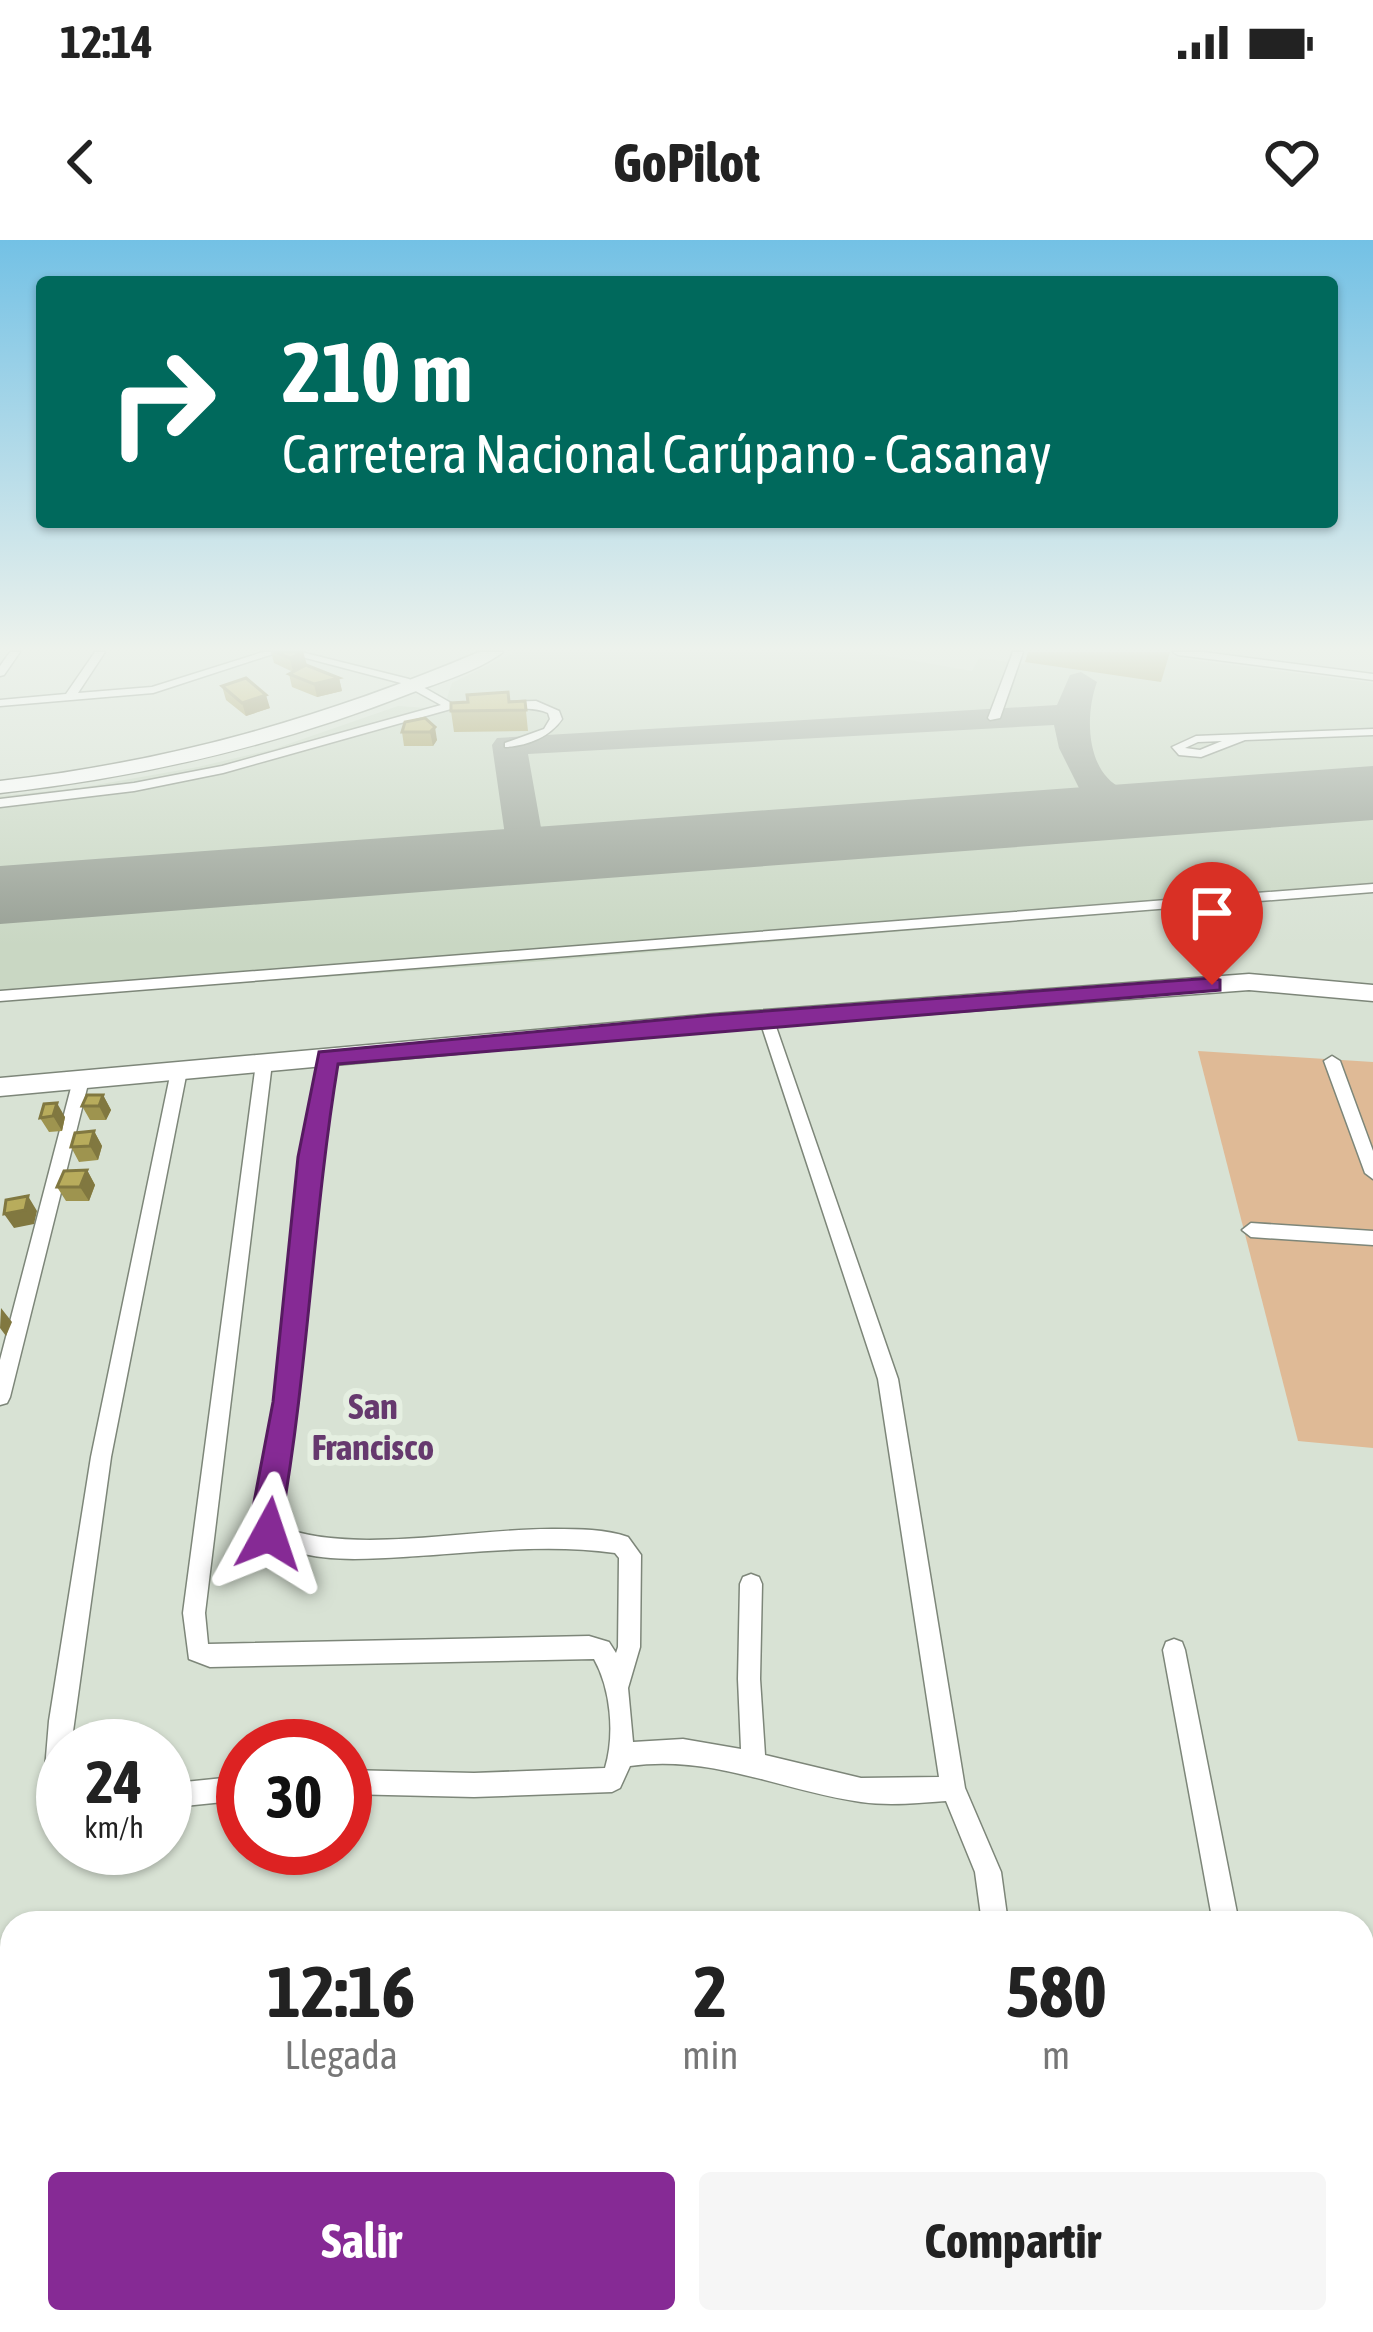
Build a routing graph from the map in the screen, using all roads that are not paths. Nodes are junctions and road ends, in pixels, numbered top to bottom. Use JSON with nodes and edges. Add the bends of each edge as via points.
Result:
{"nodes":[{"id":1,"x":198,"y":750,"type":"edge"},
{"id":2,"x":235,"y":750,"type":"edge"},
{"id":3,"x":293,"y":750,"type":"edge"},
{"id":4,"x":0,"y":776,"type":"edge"},
{"id":5,"x":0,"y":787,"type":"edge"},
{"id":6,"x":0,"y":803,"type":"edge"},
{"id":7,"x":1373,"y":887,"type":"edge"},
{"id":8,"x":1373,"y":993,"type":"edge"},
{"id":9,"x":0,"y":996,"type":"edge"},
{"id":10,"x":766,"y":1018,"type":"junction"},
{"id":11,"x":328,"y":1058,"type":"junction"},
{"id":12,"x":1332,"y":1061,"type":"dead end"},
{"id":13,"x":264,"y":1063,"type":"junction"},
{"id":14,"x":179,"y":1071,"type":"junction"},
{"id":15,"x":81,"y":1080,"type":"junction"},
{"id":16,"x":0,"y":1087,"type":"edge"},
{"id":17,"x":1373,"y":1173,"type":"edge"},
{"id":18,"x":1251,"y":1230,"type":"dead end"},
{"id":19,"x":1373,"y":1238,"type":"edge"},
{"id":20,"x":0,"y":1397,"type":"edge"},
{"id":21,"x":751,"y":1585,"type":"dead end"},
{"id":22,"x":1174,"y":1650,"type":"dead end"},
{"id":23,"x":616,"y":1688,"type":"junction"},
{"id":24,"x":61,"y":1719,"type":"edge"},
{"id":25,"x":623,"y":1755,"type":"junction"},
{"id":26,"x":754,"y":1762,"type":"junction"},
{"id":27,"x":372,"y":1783,"type":"edge"},
{"id":28,"x":953,"y":1788,"type":"junction"},
{"id":29,"x":993,"y":1911,"type":"edge"},
{"id":30,"x":1224,"y":1911,"type":"edge"}],
"edges":[{"from":1,"to":4,"type":"highway"},
{"from":2,"to":5,"type":"highway"},
{"from":3,"to":6,"type":"street","via":[[134,787]]},
{"from":7,"to":9,"type":"street"},
{"from":8,"to":10,"type":"highway","via":[[1250,982]]},
{"from":10,"to":11,"type":"highway"},
{"from":10,"to":28,"type":"street","via":[[888,1379]]},
{"from":11,"to":13,"type":"highway"},
{"from":11,"to":23,"type":"street","via":[[266,1531],[340,1546],[532,1538],[621,1544],[630,1555],[629,1646]]},
{"from":12,"to":17,"type":"street"},
{"from":13,"to":14,"type":"highway"},
{"from":13,"to":23,"type":"street","via":[[194,1613],[197,1651],[589,1647],[607,1656]]},
{"from":14,"to":15,"type":"highway"},
{"from":14,"to":24,"type":"street","via":[[101,1457]]},
{"from":15,"to":16,"type":"highway"},
{"from":15,"to":20,"type":"street"},
{"from":18,"to":19,"type":"street"},
{"from":21,"to":26,"type":"street"},
{"from":22,"to":30,"type":"street"},
{"from":23,"to":25,"type":"street"},
{"from":25,"to":26,"type":"street","via":[[675,1749]]},
{"from":25,"to":27,"type":"street","via":[[612,1780]]},
{"from":26,"to":28,"type":"street","via":[[861,1790]]},
{"from":28,"to":29,"type":"street","via":[[988,1872]]}]}
